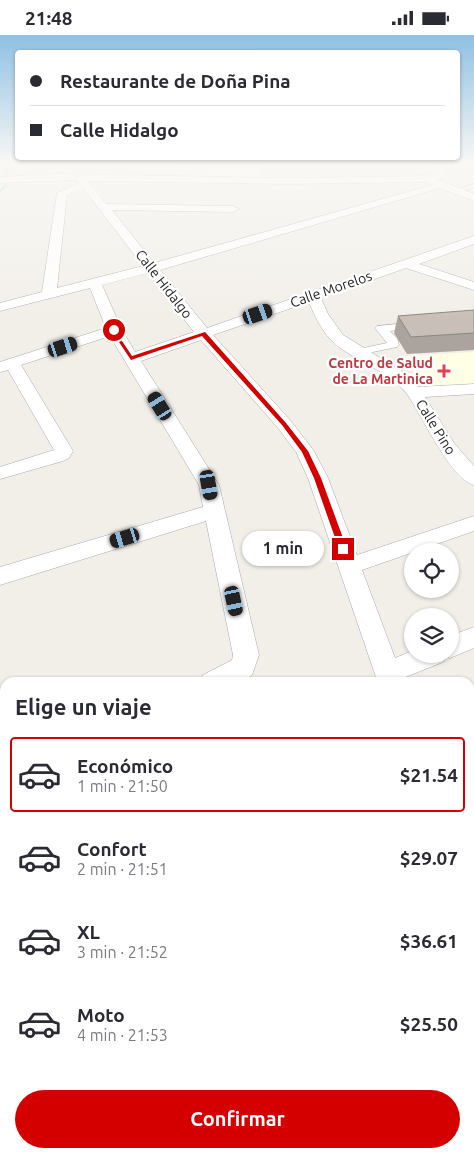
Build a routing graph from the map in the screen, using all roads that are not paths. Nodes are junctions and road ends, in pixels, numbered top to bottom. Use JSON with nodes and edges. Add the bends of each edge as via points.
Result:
{"nodes":[{"id":1,"x":59,"y":214,"type":"edge"},
{"id":2,"x":110,"y":214,"type":"edge"},
{"id":3,"x":339,"y":214,"type":"edge"},
{"id":4,"x":474,"y":240,"type":"edge"},
{"id":5,"x":404,"y":263,"type":"junction"},
{"id":6,"x":152,"y":268,"type":"junction"},
{"id":7,"x":94,"y":282,"type":"junction"},
{"id":8,"x":474,"y":286,"type":"edge"},
{"id":9,"x":49,"y":293,"type":"junction"},
{"id":10,"x":313,"y":295,"type":"junction"},
{"id":11,"x":0,"y":307,"type":"edge"},
{"id":12,"x":428,"y":325,"type":"edge"},
{"id":13,"x":114,"y":330,"type":"junction"},
{"id":14,"x":203,"y":333,"type":"junction"},
{"id":15,"x":358,"y":352,"type":"junction"},
{"id":16,"x":131,"y":359,"type":"junction"},
{"id":17,"x":6,"y":365,"type":"edge"},
{"id":18,"x":474,"y":389,"type":"edge"},
{"id":19,"x":414,"y":392,"type":"junction"},
{"id":20,"x":0,"y":473,"type":"edge"},
{"id":21,"x":474,"y":479,"type":"edge"},
{"id":22,"x":214,"y":511,"type":"junction"},
{"id":23,"x":474,"y":523,"type":"edge"},
{"id":24,"x":349,"y":566,"type":"junction"},
{"id":25,"x":0,"y":576,"type":"edge"},
{"id":26,"x":474,"y":637,"type":"edge"},
{"id":27,"x":459,"y":643,"type":"edge"},
{"id":28,"x":417,"y":663,"type":"edge"},
{"id":29,"x":226,"y":677,"type":"edge"},
{"id":30,"x":389,"y":677,"type":"edge"},
{"id":31,"x":391,"y":677,"type":"edge"}],
"edges":[{"from":1,"to":9,"type":"street"},
{"from":2,"to":6,"type":"street","name":"Calle Hidalgo"},
{"from":3,"to":6,"type":"street"},
{"from":4,"to":5,"type":"street","name":"Calle Morelos"},
{"from":5,"to":8,"type":"street"},
{"from":5,"to":10,"type":"street","name":"Calle Morelos"},
{"from":6,"to":7,"type":"street"},
{"from":6,"to":14,"type":"street","name":"Calle Hidalgo"},
{"from":7,"to":9,"type":"street"},
{"from":7,"to":13,"type":"street"},
{"from":9,"to":11,"type":"street"},
{"from":10,"to":14,"type":"street","name":"Calle Morelos"},
{"from":10,"to":15,"type":"street","name":"Calle Pino","via":[[321,315],[338,338]]},
{"from":12,"to":15,"type":"street","via":[[381,328],[393,345]]},
{"from":13,"to":16,"type":"street"},
{"from":13,"to":17,"type":"street"},
{"from":14,"to":16,"type":"street","name":"Calle Morelos"},
{"from":14,"to":24,"type":"street","name":"Calle Hidalgo","via":[[305,451]]},
{"from":15,"to":19,"type":"street","name":"Calle Pino","via":[[402,379]]},
{"from":16,"to":22,"type":"street","via":[[209,485]]},
{"from":17,"to":20,"type":"street","via":[[64,451],[56,457]]},
{"from":18,"to":19,"type":"street"},
{"from":19,"to":21,"type":"street","name":"Calle Pino","via":[[446,446]]},
{"from":22,"to":25,"type":"street"},
{"from":22,"to":29,"type":"street","via":[[246,655],[243,667]]},
{"from":23,"to":24,"type":"street"},
{"from":24,"to":30,"type":"street","name":"Calle Hidalgo"},
{"from":26,"to":27,"type":"street"},
{"from":28,"to":31,"type":"street"}]}
